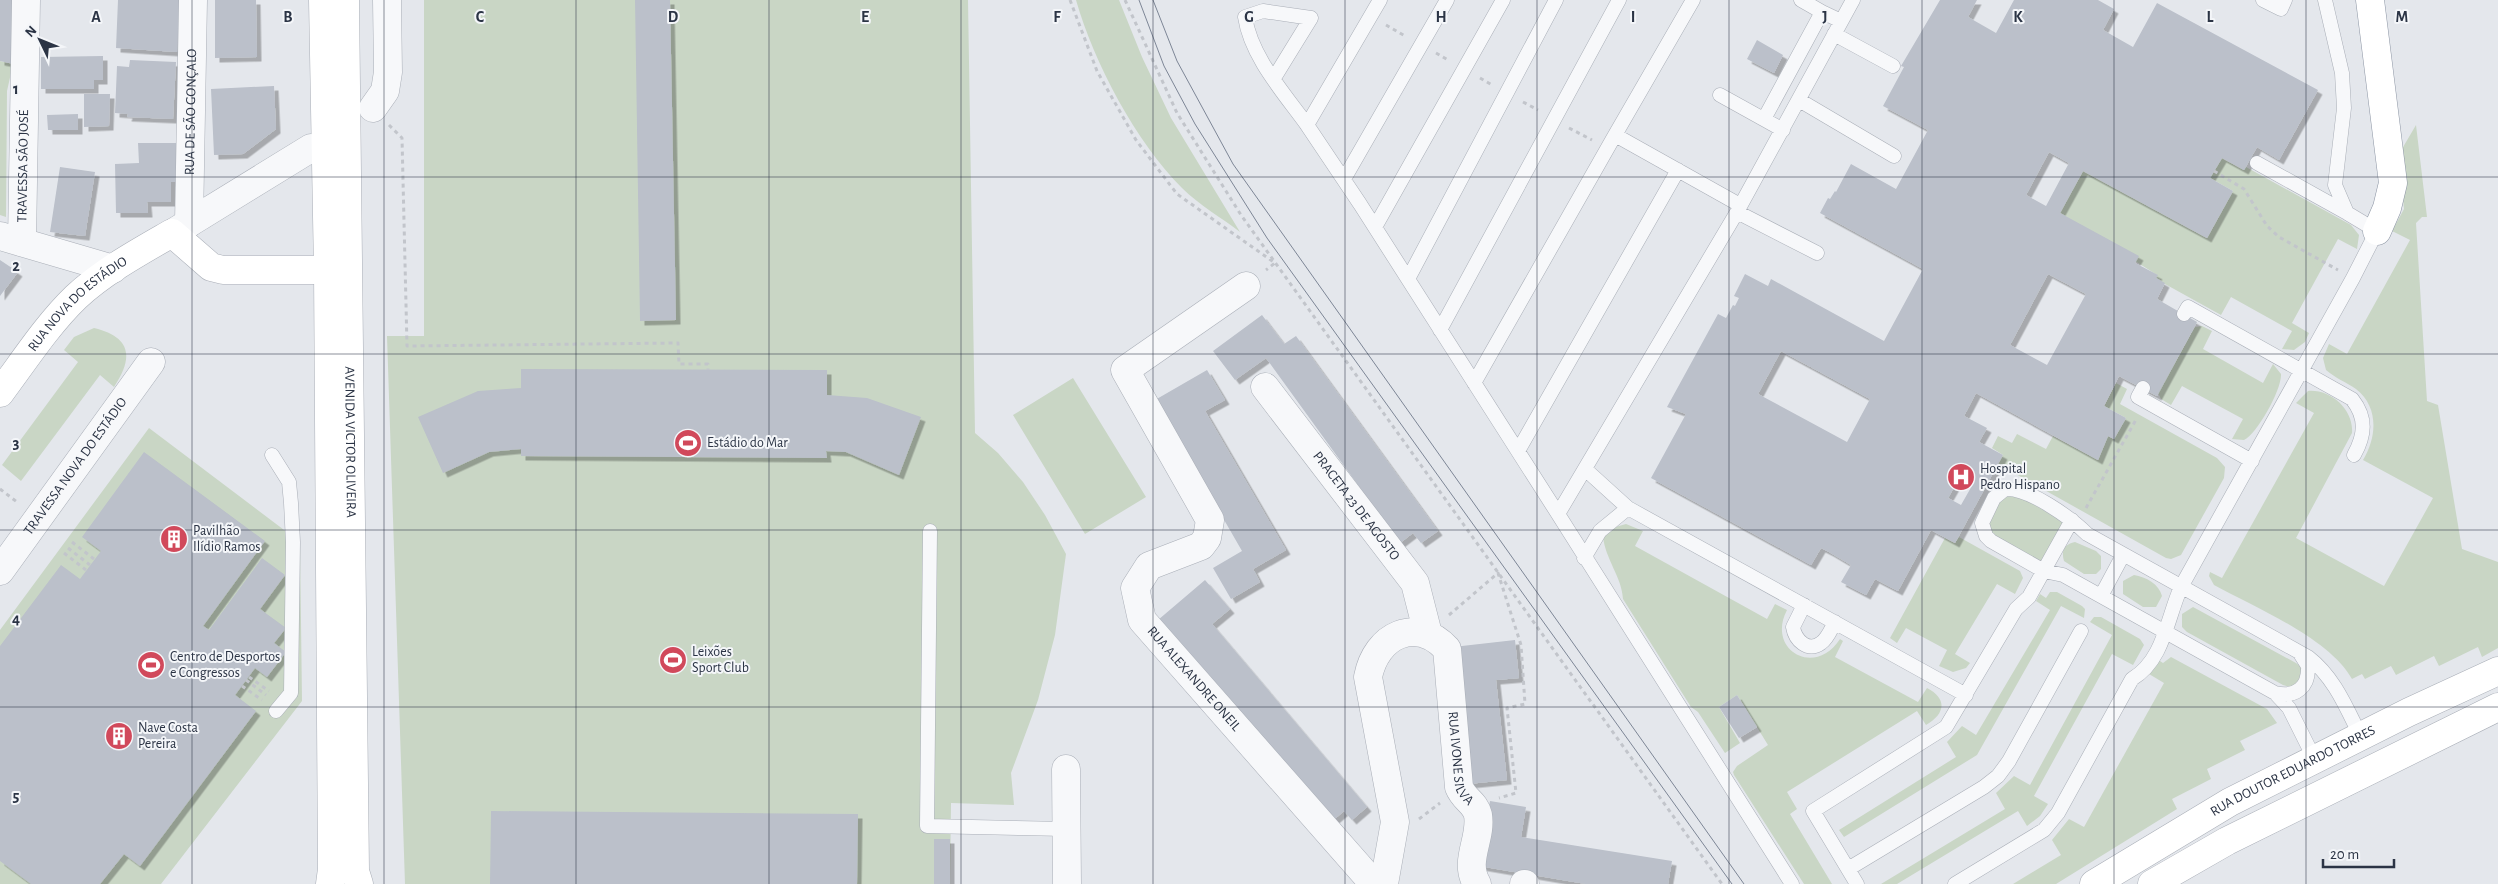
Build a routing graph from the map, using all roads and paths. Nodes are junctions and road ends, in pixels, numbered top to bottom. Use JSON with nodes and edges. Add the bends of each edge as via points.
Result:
{"nodes":[{"id":1,"x":26,"y":0,"type":"edge"},
{"id":2,"x":193,"y":0,"type":"edge"},
{"id":3,"x":323,"y":0,"type":"edge"},
{"id":4,"x":345,"y":0,"type":"edge"},
{"id":5,"x":388,"y":0,"type":"edge"},
{"id":6,"x":1070,"y":0,"type":"edge"},
{"id":7,"x":1125,"y":0,"type":"edge"},
{"id":8,"x":1380,"y":0,"type":"edge"},
{"id":9,"x":1447,"y":0,"type":"edge"},
{"id":10,"x":1503,"y":0,"type":"edge"},
{"id":11,"x":1556,"y":0,"type":"edge"},
{"id":12,"x":1619,"y":0,"type":"edge"},
{"id":13,"x":1693,"y":0,"type":"edge"},
{"id":14,"x":1802,"y":0,"type":"edge"},
{"id":15,"x":1853,"y":0,"type":"edge"},
{"id":16,"x":2263,"y":0,"type":"edge"},
{"id":17,"x":2285,"y":0,"type":"edge"},
{"id":18,"x":2325,"y":0,"type":"edge"},
{"id":19,"x":2370,"y":0,"type":"edge"},
{"id":20,"x":1822,"y":12,"type":"junction"},
{"id":21,"x":1841,"y":21,"type":"junction"},
{"id":22,"x":1834,"y":34,"type":"junction"},
{"id":23,"x":1893,"y":66,"type":"dead end"},
{"id":24,"x":1274,"y":78,"type":"junction"},
{"id":25,"x":1720,"y":95,"type":"dead end"},
{"id":26,"x":1800,"y":100,"type":"junction"},
{"id":27,"x":373,"y":108,"type":"joint"},
{"id":28,"x":1764,"y":119,"type":"junction"},
{"id":29,"x":1307,"y":125,"type":"junction"},
{"id":30,"x":1783,"y":130,"type":"junction"},
{"id":31,"x":1615,"y":135,"type":"junction"},
{"id":32,"x":311,"y":148,"type":"dead end"},
{"id":33,"x":1894,"y":156,"type":"dead end"},
{"id":34,"x":2257,"y":163,"type":"dead end"},
{"id":35,"x":1678,"y":170,"type":"junction"},
{"id":36,"x":2214,"y":171,"type":"dead end"},
{"id":37,"x":1344,"y":179,"type":"junction"},
{"id":38,"x":1739,"y":209,"type":"junction"},
{"id":39,"x":2347,"y":213,"type":"junction"},
{"id":40,"x":1374,"y":227,"type":"junction"},
{"id":41,"x":180,"y":228,"type":"junction"},
{"id":42,"x":2377,"y":231,"type":"junction"},
{"id":43,"x":11,"y":239,"type":"edge"},
{"id":44,"x":1817,"y":252,"type":"dead end"},
{"id":45,"x":1275,"y":263,"type":"junction"},
{"id":46,"x":113,"y":269,"type":"junction"},
{"id":47,"x":338,"y":270,"type":"junction"},
{"id":48,"x":2353,"y":278,"type":"junction"},
{"id":49,"x":1408,"y":279,"type":"junction"},
{"id":50,"x":1246,"y":286,"type":"dead end"},
{"id":51,"x":2184,"y":314,"type":"dead end"},
{"id":52,"x":1440,"y":330,"type":"junction"},
{"id":53,"x":151,"y":362,"type":"dead end"},
{"id":54,"x":708,"y":370,"type":"dead end"},
{"id":55,"x":2302,"y":370,"type":"junction"},
{"id":56,"x":1474,"y":383,"type":"junction"},
{"id":57,"x":1265,"y":387,"type":"dead end"},
{"id":58,"x":2143,"y":388,"type":"dead end"},
{"id":59,"x":0,"y":393,"type":"edge"},
{"id":60,"x":2146,"y":402,"type":"junction"},
{"id":61,"x":1518,"y":451,"type":"junction"},
{"id":62,"x":272,"y":455,"type":"dead end"},
{"id":63,"x":2354,"y":455,"type":"dead end"},
{"id":64,"x":2252,"y":460,"type":"junction"},
{"id":65,"x":1585,"y":469,"type":"junction"},
{"id":66,"x":1628,"y":508,"type":"junction"},
{"id":67,"x":1558,"y":514,"type":"junction"},
{"id":68,"x":2072,"y":520,"type":"junction"},
{"id":69,"x":930,"y":531,"type":"dead end"},
{"id":70,"x":72,"y":542,"type":"dead end"},
{"id":71,"x":68,"y":548,"type":"dead end"},
{"id":72,"x":64,"y":554,"type":"dead end"},
{"id":73,"x":2124,"y":555,"type":"junction"},
{"id":74,"x":1584,"y":558,"type":"junction"},
{"id":75,"x":94,"y":559,"type":"dead end"},
{"id":76,"x":90,"y":565,"type":"dead end"},
{"id":77,"x":86,"y":570,"type":"dead end"},
{"id":78,"x":2044,"y":570,"type":"junction"},
{"id":79,"x":0,"y":571,"type":"edge"},
{"id":80,"x":1498,"y":573,"type":"junction"},
{"id":81,"x":2181,"y":587,"type":"junction"},
{"id":82,"x":2100,"y":596,"type":"junction"},
{"id":83,"x":1804,"y":605,"type":"junction"},
{"id":84,"x":1835,"y":622,"type":"junction"},
{"id":85,"x":2081,"y":631,"type":"dead end"},
{"id":86,"x":2166,"y":632,"type":"junction"},
{"id":87,"x":1428,"y":634,"type":"junction"},
{"id":88,"x":2298,"y":652,"type":"junction"},
{"id":89,"x":2498,"y":671,"type":"edge"},
{"id":90,"x":242,"y":686,"type":"dead end"},
{"id":91,"x":272,"y":693,"type":"dead end"},
{"id":92,"x":2275,"y":693,"type":"junction"},
{"id":93,"x":1966,"y":695,"type":"junction"},
{"id":94,"x":269,"y":697,"type":"dead end"},
{"id":95,"x":265,"y":701,"type":"dead end"},
{"id":96,"x":2498,"y":707,"type":"edge"},
{"id":97,"x":276,"y":711,"type":"dead end"},
{"id":98,"x":2360,"y":735,"type":"junction"},
{"id":99,"x":2315,"y":760,"type":"junction"},
{"id":100,"x":1066,"y":769,"type":"dead end"},
{"id":101,"x":1459,"y":787,"type":"junction"},
{"id":102,"x":1516,"y":793,"type":"dead end"},
{"id":103,"x":1066,"y":829,"type":"junction"},
{"id":104,"x":1392,"y":841,"type":"junction"},
{"id":105,"x":1848,"y":869,"type":"junction"},
{"id":106,"x":330,"y":884,"type":"edge"},
{"id":107,"x":359,"y":884,"type":"edge"},
{"id":108,"x":1067,"y":884,"type":"edge"},
{"id":109,"x":1374,"y":884,"type":"edge"},
{"id":110,"x":1384,"y":884,"type":"edge"},
{"id":111,"x":1477,"y":884,"type":"edge"},
{"id":112,"x":1722,"y":884,"type":"edge"},
{"id":113,"x":1792,"y":884,"type":"edge"},
{"id":114,"x":1857,"y":884,"type":"edge"},
{"id":115,"x":1955,"y":884,"type":"edge"},
{"id":116,"x":2094,"y":884,"type":"edge"},
{"id":117,"x":2152,"y":884,"type":"edge"}],
"edges":[{"from":1,"to":43,"type":"street","name":"TRAVESSA SÃO JOSÉ"},
{"from":2,"to":41,"type":"street","name":"RUA DE SÃO GONÇALO"},
{"from":3,"to":47,"type":"main road","name":"AVENIDA VICTOR OLIVEIRA"},
{"from":4,"to":47,"type":"main road","name":"AVENIDA VICTOR OLIVEIRA"},
{"from":5,"to":27,"type":"street","via":[[388,72],[384,92]]},
{"from":6,"to":45,"type":"path","via":[[1097,71],[1136,140],[1177,194]]},
{"from":7,"to":45,"type":"path","via":[[1177,113]]},
{"from":8,"to":29,"type":"lane"},
{"from":9,"to":37,"type":"lane"},
{"from":10,"to":40,"type":"lane"},
{"from":11,"to":49,"type":"lane"},
{"from":12,"to":52,"type":"lane"},
{"from":13,"to":31,"type":"lane"},
{"from":14,"to":20,"type":"lane"},
{"from":15,"to":21,"type":"lane"},
{"from":16,"to":17,"type":"lane","via":[[2281,9]]},
{"from":18,"to":39,"type":"lane","via":[[2342,73],[2344,108],[2335,185]]},
{"from":19,"to":42,"type":"main road","via":[[2393,183]]},
{"from":20,"to":21,"type":"lane"},
{"from":20,"to":28,"type":"lane"},
{"from":21,"to":22,"type":"lane"},
{"from":22,"to":23,"type":"lane"},
{"from":22,"to":26,"type":"lane"},
{"from":24,"to":24,"type":"lane","via":[[1248,36],[1245,17],[1263,11],[1311,18]]},
{"from":24,"to":29,"type":"lane"},
{"from":25,"to":28,"type":"lane"},
{"from":26,"to":30,"type":"lane"},
{"from":26,"to":33,"type":"lane"},
{"from":27,"to":54,"type":"path","via":[[402,138],[407,346],[678,343],[679,364],[708,364]]},
{"from":28,"to":30,"type":"lane"},
{"from":29,"to":37,"type":"lane"},
{"from":30,"to":38,"type":"lane"},
{"from":31,"to":35,"type":"lane"},
{"from":31,"to":56,"type":"lane"},
{"from":32,"to":41,"type":"street","name":"RUA NOVA DO ESTÁDIO"},
{"from":34,"to":39,"type":"lane"},
{"from":35,"to":38,"type":"lane"},
{"from":35,"to":61,"type":"lane"},
{"from":36,"to":48,"type":"path","via":[[2244,189],[2267,226],[2279,237]]},
{"from":37,"to":40,"type":"lane"},
{"from":38,"to":44,"type":"lane"},
{"from":38,"to":65,"type":"lane"},
{"from":39,"to":42,"type":"lane"},
{"from":40,"to":49,"type":"lane"},
{"from":41,"to":46,"type":"main road","name":"RUA NOVA DO ESTÁDIO"},
{"from":41,"to":47,"type":"main road","via":[[211,267],[223,270]]},
{"from":42,"to":48,"type":"lane"},
{"from":43,"to":46,"type":"street"},
{"from":45,"to":80,"type":"path"},
{"from":46,"to":59,"type":"main road","name":"RUA NOVA DO ESTÁDIO","via":[[76,298]]},
{"from":47,"to":106,"type":"main road","name":"AVENIDA VICTOR OLIVEIRA"},
{"from":47,"to":107,"type":"main road","name":"AVENIDA VICTOR OLIVEIRA","via":[[355,871]]},
{"from":48,"to":55,"type":"lane"},
{"from":49,"to":52,"type":"lane"},
{"from":50,"to":109,"type":"street","name":"RUA ALEXANDRE ONEIL","via":[[1125,370],[1210,520],[1202,546],[1149,566],[1135,588],[1137,601],[1142,620]]},
{"from":51,"to":55,"type":"lane","via":[[2188,307]]},
{"from":52,"to":56,"type":"lane"},
{"from":53,"to":79,"type":"street","name":"TRAVESSA NOVA DO ESTÁDIO"},
{"from":55,"to":63,"type":"lane","via":[[2344,393],[2358,407],[2364,427]]},
{"from":55,"to":64,"type":"lane"},
{"from":56,"to":61,"type":"lane"},
{"from":57,"to":87,"type":"street","name":"PRACETA 23 DE AGOSTO","via":[[1415,583]]},
{"from":58,"to":60,"type":"lane","via":[[2138,397]]},
{"from":60,"to":64,"type":"lane"},
{"from":60,"to":68,"type":"path","via":[[2084,512]]},
{"from":61,"to":67,"type":"lane"},
{"from":62,"to":97,"type":"lane","via":[[289,482],[293,542],[291,693]]},
{"from":64,"to":81,"type":"lane"},
{"from":65,"to":66,"type":"lane"},
{"from":65,"to":67,"type":"lane"},
{"from":66,"to":74,"type":"lane","via":[[1600,531]]},
{"from":66,"to":83,"type":"lane"},
{"from":67,"to":74,"type":"lane"},
{"from":68,"to":73,"type":"lane","via":[[2086,534]]},
{"from":68,"to":78,"type":"lane"},
{"from":68,"to":78,"type":"lane","via":[[2013,488],[1999,492],[1987,510],[1982,523],[1986,536]]},
{"from":69,"to":103,"type":"lane","via":[[927,826]]},
{"from":70,"to":75,"type":"path"},
{"from":71,"to":76,"type":"path"},
{"from":72,"to":77,"type":"path"},
{"from":73,"to":81,"type":"lane"},
{"from":73,"to":82,"type":"lane"},
{"from":74,"to":113,"type":"lane"},
{"from":78,"to":82,"type":"lane","via":[[2063,575]]},
{"from":78,"to":93,"type":"lane","via":[[2029,597],[2016,609]]},
{"from":80,"to":87,"type":"path"},
{"from":80,"to":102,"type":"path","via":[[1521,645],[1525,704],[1507,708]]},
{"from":80,"to":112,"type":"path"},
{"from":81,"to":86,"type":"lane","via":[[2171,608]]},
{"from":81,"to":88,"type":"lane"},
{"from":82,"to":86,"type":"lane"},
{"from":83,"to":84,"type":"lane"},
{"from":83,"to":84,"type":"lane","via":[[1793,627],[1797,640],[1802,644],[1816,646],[1822,642]]},
{"from":84,"to":93,"type":"lane"},
{"from":85,"to":105,"type":"lane","via":[[1998,776]]},
{"from":86,"to":92,"type":"lane"},
{"from":86,"to":115,"type":"lane","via":[[2144,672],[2132,679],[2054,819],[2038,834]]},
{"from":87,"to":101,"type":"street","name":"RUA IVONE SILVA","via":[[1447,649]]},
{"from":87,"to":104,"type":"street","via":[[1413,631],[1399,634],[1377,654],[1369,671],[1395,822]]},
{"from":88,"to":92,"type":"lane","via":[[2308,666],[2306,683],[2293,694]]},
{"from":88,"to":98,"type":"lane","via":[[2316,663],[2329,677]]},
{"from":89,"to":98,"type":"main road","name":"RUA DOUTOR EDUARDO TORRES"},
{"from":90,"to":95,"type":"path"},
{"from":91,"to":94,"type":"path","via":[[248,678]]},
{"from":92,"to":99,"type":"lane","via":[[2289,708]]},
{"from":93,"to":105,"type":"lane","via":[[1940,731],[1813,811]]},
{"from":96,"to":117,"type":"main road","via":[[2227,841]]},
{"from":98,"to":99,"type":"main road","name":"RUA DOUTOR EDUARDO TORRES"},
{"from":99,"to":116,"type":"main road","name":"RUA DOUTOR EDUARDO TORRES","via":[[2230,802]]},
{"from":100,"to":103,"type":"street"},
{"from":101,"to":104,"type":"path"},
{"from":101,"to":111,"type":"street","name":"RUA IVONE SILVA","via":[[1462,794],[1475,804],[1478,818],[1470,866]]},
{"from":103,"to":108,"type":"street"},
{"from":104,"to":110,"type":"street"},
{"from":105,"to":114,"type":"lane"}]}
